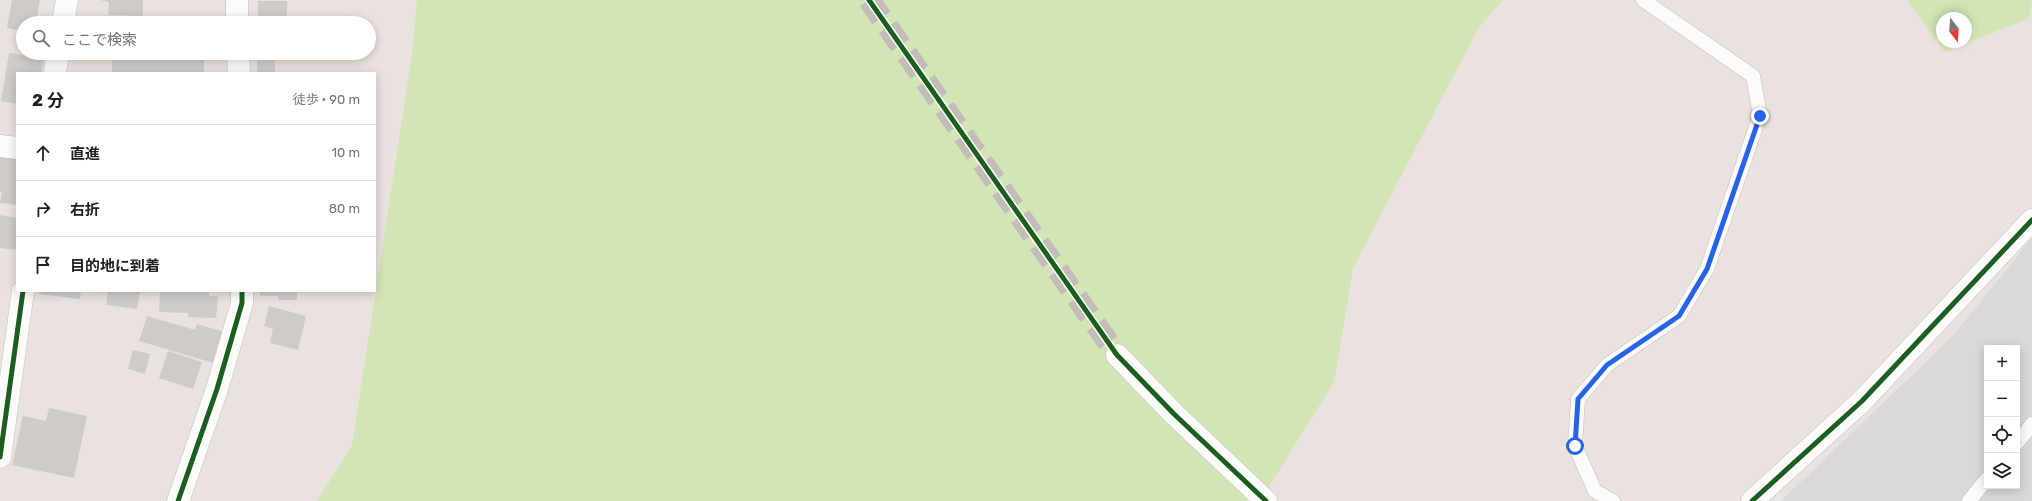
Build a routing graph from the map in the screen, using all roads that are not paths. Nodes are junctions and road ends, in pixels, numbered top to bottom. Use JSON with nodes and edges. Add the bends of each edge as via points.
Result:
{"nodes":[{"id":1,"x":67,"y":0,"type":"edge"},
{"id":2,"x":237,"y":0,"type":"edge"},
{"id":3,"x":1643,"y":0,"type":"edge"},
{"id":4,"x":64,"y":16,"type":"edge"},
{"id":5,"x":237,"y":16,"type":"edge"},
{"id":6,"x":57,"y":60,"type":"edge"},
{"id":7,"x":238,"y":60,"type":"edge"},
{"id":8,"x":55,"y":72,"type":"edge"},
{"id":9,"x":239,"y":72,"type":"edge"},
{"id":10,"x":0,"y":146,"type":"edge"},
{"id":11,"x":16,"y":148,"type":"edge"},
{"id":12,"x":2032,"y":220,"type":"edge"},
{"id":13,"x":23,"y":292,"type":"edge"},
{"id":14,"x":242,"y":292,"type":"edge"},
{"id":15,"x":1117,"y":355,"type":"tunnel mouth"},
{"id":16,"x":2032,"y":424,"type":"edge"},
{"id":17,"x":2020,"y":439,"type":"edge"},
{"id":18,"x":0,"y":457,"type":"edge"},
{"id":19,"x":1984,"y":483,"type":"edge"},
{"id":20,"x":178,"y":501,"type":"edge"},
{"id":21,"x":1266,"y":501,"type":"edge"},
{"id":22,"x":1613,"y":501,"type":"edge"},
{"id":23,"x":1752,"y":501,"type":"edge"},
{"id":24,"x":1969,"y":501,"type":"edge"}],
"edges":[{"from":1,"to":4,"type":"street"},
{"from":2,"to":5,"type":"street"},
{"from":3,"to":22,"type":"lane","via":[[1753,76],[1760,116],[1707,269],[1679,316],[1607,365],[1578,399],[1575,446],[1595,491]]},
{"from":6,"to":8,"type":"street"},
{"from":7,"to":9,"type":"street"},
{"from":10,"to":11,"type":"street"},
{"from":12,"to":23,"type":"street","via":[[1862,401]]},
{"from":13,"to":18,"type":"street"},
{"from":14,"to":20,"type":"street","via":[[242,303],[217,388]]},
{"from":15,"to":21,"type":"street","via":[[1174,414]]},
{"from":16,"to":17,"type":"lane"},
{"from":19,"to":24,"type":"lane"}]}
